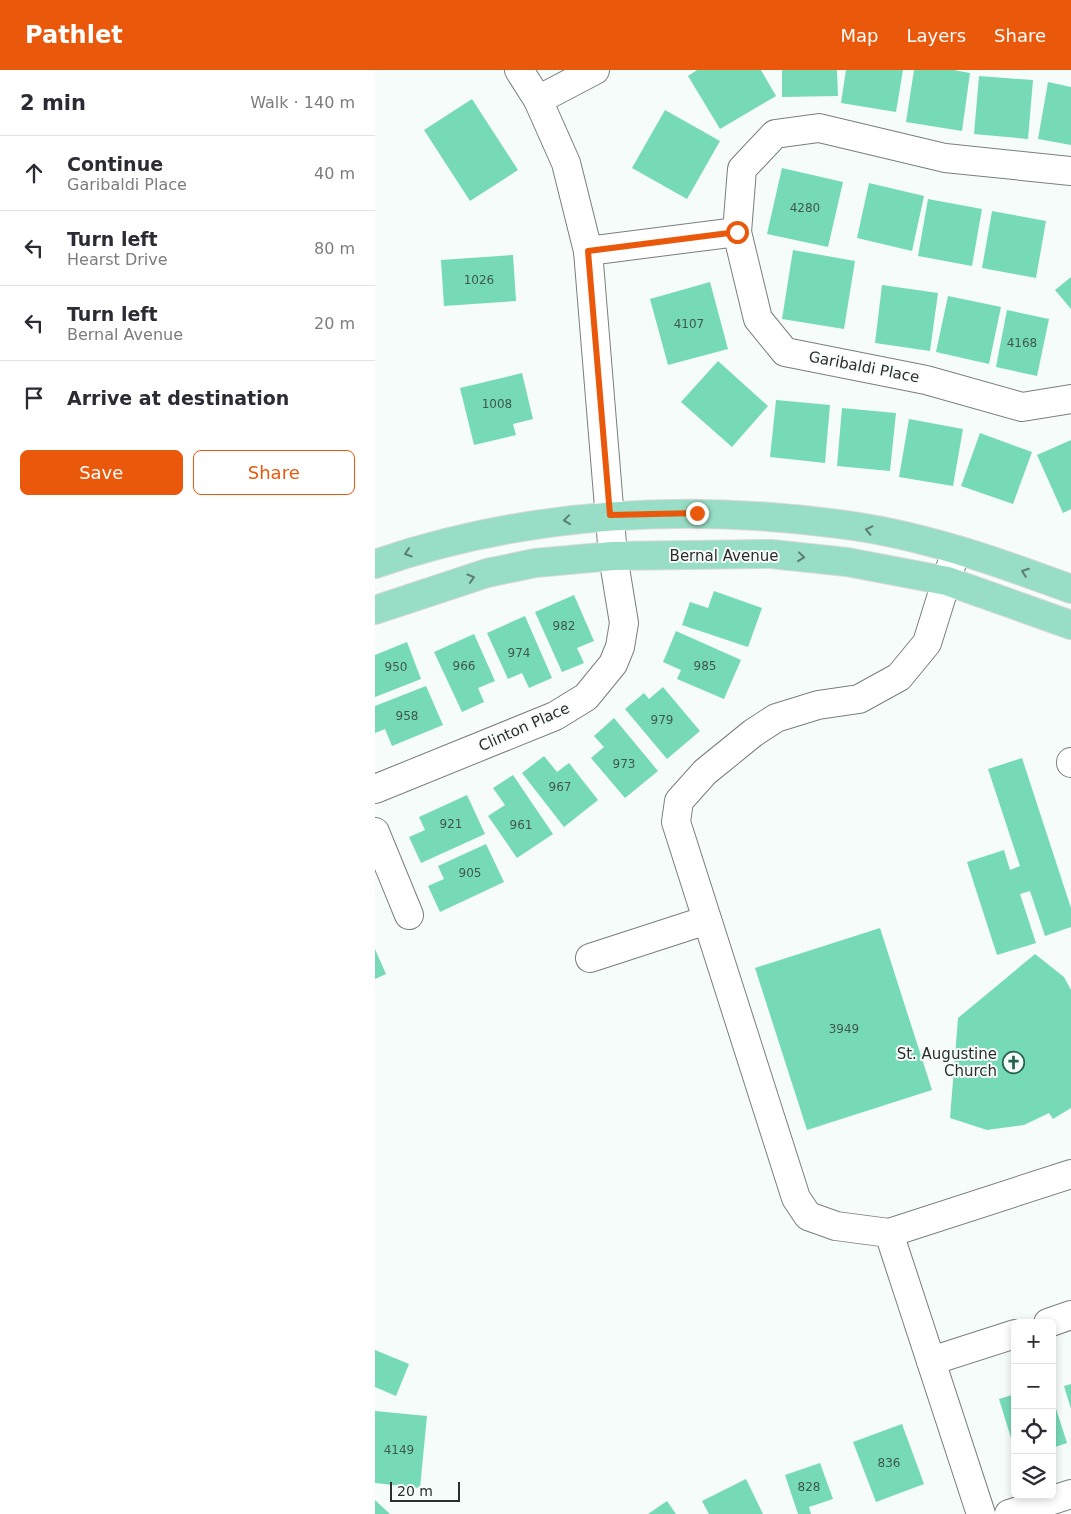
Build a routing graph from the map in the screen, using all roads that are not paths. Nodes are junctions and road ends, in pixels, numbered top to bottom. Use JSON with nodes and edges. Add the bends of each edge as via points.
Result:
{"nodes":[{"id":1,"x":519,"y":70,"type":"edge"},
{"id":2,"x":595,"y":70,"type":"edge"},
{"id":3,"x":538,"y":100,"type":"junction"},
{"id":4,"x":1071,"y":171,"type":"edge"},
{"id":5,"x":737,"y":232,"type":"junction"},
{"id":6,"x":588,"y":251,"type":"junction"},
{"id":7,"x":1071,"y":399,"type":"edge"},
{"id":8,"x":610,"y":515,"type":"junction"},
{"id":9,"x":956,"y":550,"type":"junction"},
{"id":10,"x":613,"y":556,"type":"junction"},
{"id":11,"x":375,"y":564,"type":"edge"},
{"id":12,"x":947,"y":581,"type":"junction"},
{"id":13,"x":1071,"y":589,"type":"edge"},
{"id":14,"x":375,"y":610,"type":"edge"},
{"id":15,"x":1071,"y":625,"type":"edge"},
{"id":16,"x":375,"y":789,"type":"edge"},
{"id":17,"x":375,"y":832,"type":"edge"},
{"id":18,"x":409,"y":915,"type":"dead end"},
{"id":19,"x":707,"y":920,"type":"junction"},
{"id":20,"x":590,"y":958,"type":"dead end"},
{"id":21,"x":1071,"y":1174,"type":"edge"},
{"id":22,"x":889,"y":1233,"type":"junction"},
{"id":23,"x":1071,"y":1315,"type":"edge"},
{"id":24,"x":1056,"y":1320,"type":"edge"},
{"id":25,"x":1011,"y":1335,"type":"edge"},
{"id":26,"x":931,"y":1360,"type":"junction"},
{"id":27,"x":1071,"y":1494,"type":"edge"},
{"id":28,"x":981,"y":1514,"type":"edge"},
{"id":29,"x":1009,"y":1514,"type":"edge"}],
"edges":[{"from":1,"to":3,"type":"street","name":"Clinton Place"},
{"from":2,"to":3,"type":"street"},
{"from":3,"to":6,"type":"street","name":"Clinton Place","via":[[567,163]]},
{"from":4,"to":5,"type":"street","name":"Garibaldi Place","via":[[945,158],[819,128],[775,134],[742,168]]},
{"from":5,"to":6,"type":"street"},
{"from":5,"to":7,"type":"street","name":"Garibaldi Place","via":[[758,319],[785,352],[926,380],[1022,407]]},
{"from":6,"to":8,"type":"street","name":"Clinton Place"},
{"from":9,"to":8,"type":"main road","one_way":true,"via":[[854,526],[697,513]]},
{"from":8,"to":10,"type":"street","name":"Clinton Place"},
{"from":8,"to":11,"type":"main road","one_way":true,"via":[[517,527],[415,550]]},
{"from":9,"to":12,"type":"street"},
{"from":13,"to":9,"type":"main road","one_way":true},
{"from":10,"to":12,"type":"main road","name":"Bernal Avenue","one_way":true,"via":[[771,554],[847,562]]},
{"from":14,"to":10,"type":"main road","name":"Bernal Avenue","one_way":true,"via":[[487,573],[535,563]]},
{"from":10,"to":16,"type":"street","name":"Clinton Place","via":[[624,623],[613,664],[586,697],[555,716]]},
{"from":12,"to":15,"type":"main road","name":"Bernal Avenue"},
{"from":12,"to":19,"type":"street","via":[[927,643],[899,677],[859,699],[818,705],[777,718],[705,772],[679,801],[676,822]]},
{"from":17,"to":18,"type":"street"},
{"from":19,"to":20,"type":"street"},
{"from":19,"to":22,"type":"street","via":[[796,1198],[808,1216],[835,1226]]},
{"from":21,"to":22,"type":"street"},
{"from":22,"to":26,"type":"street"},
{"from":23,"to":24,"type":"street"},
{"from":25,"to":26,"type":"street"},
{"from":26,"to":28,"type":"street"},
{"from":27,"to":29,"type":"street"}]}
